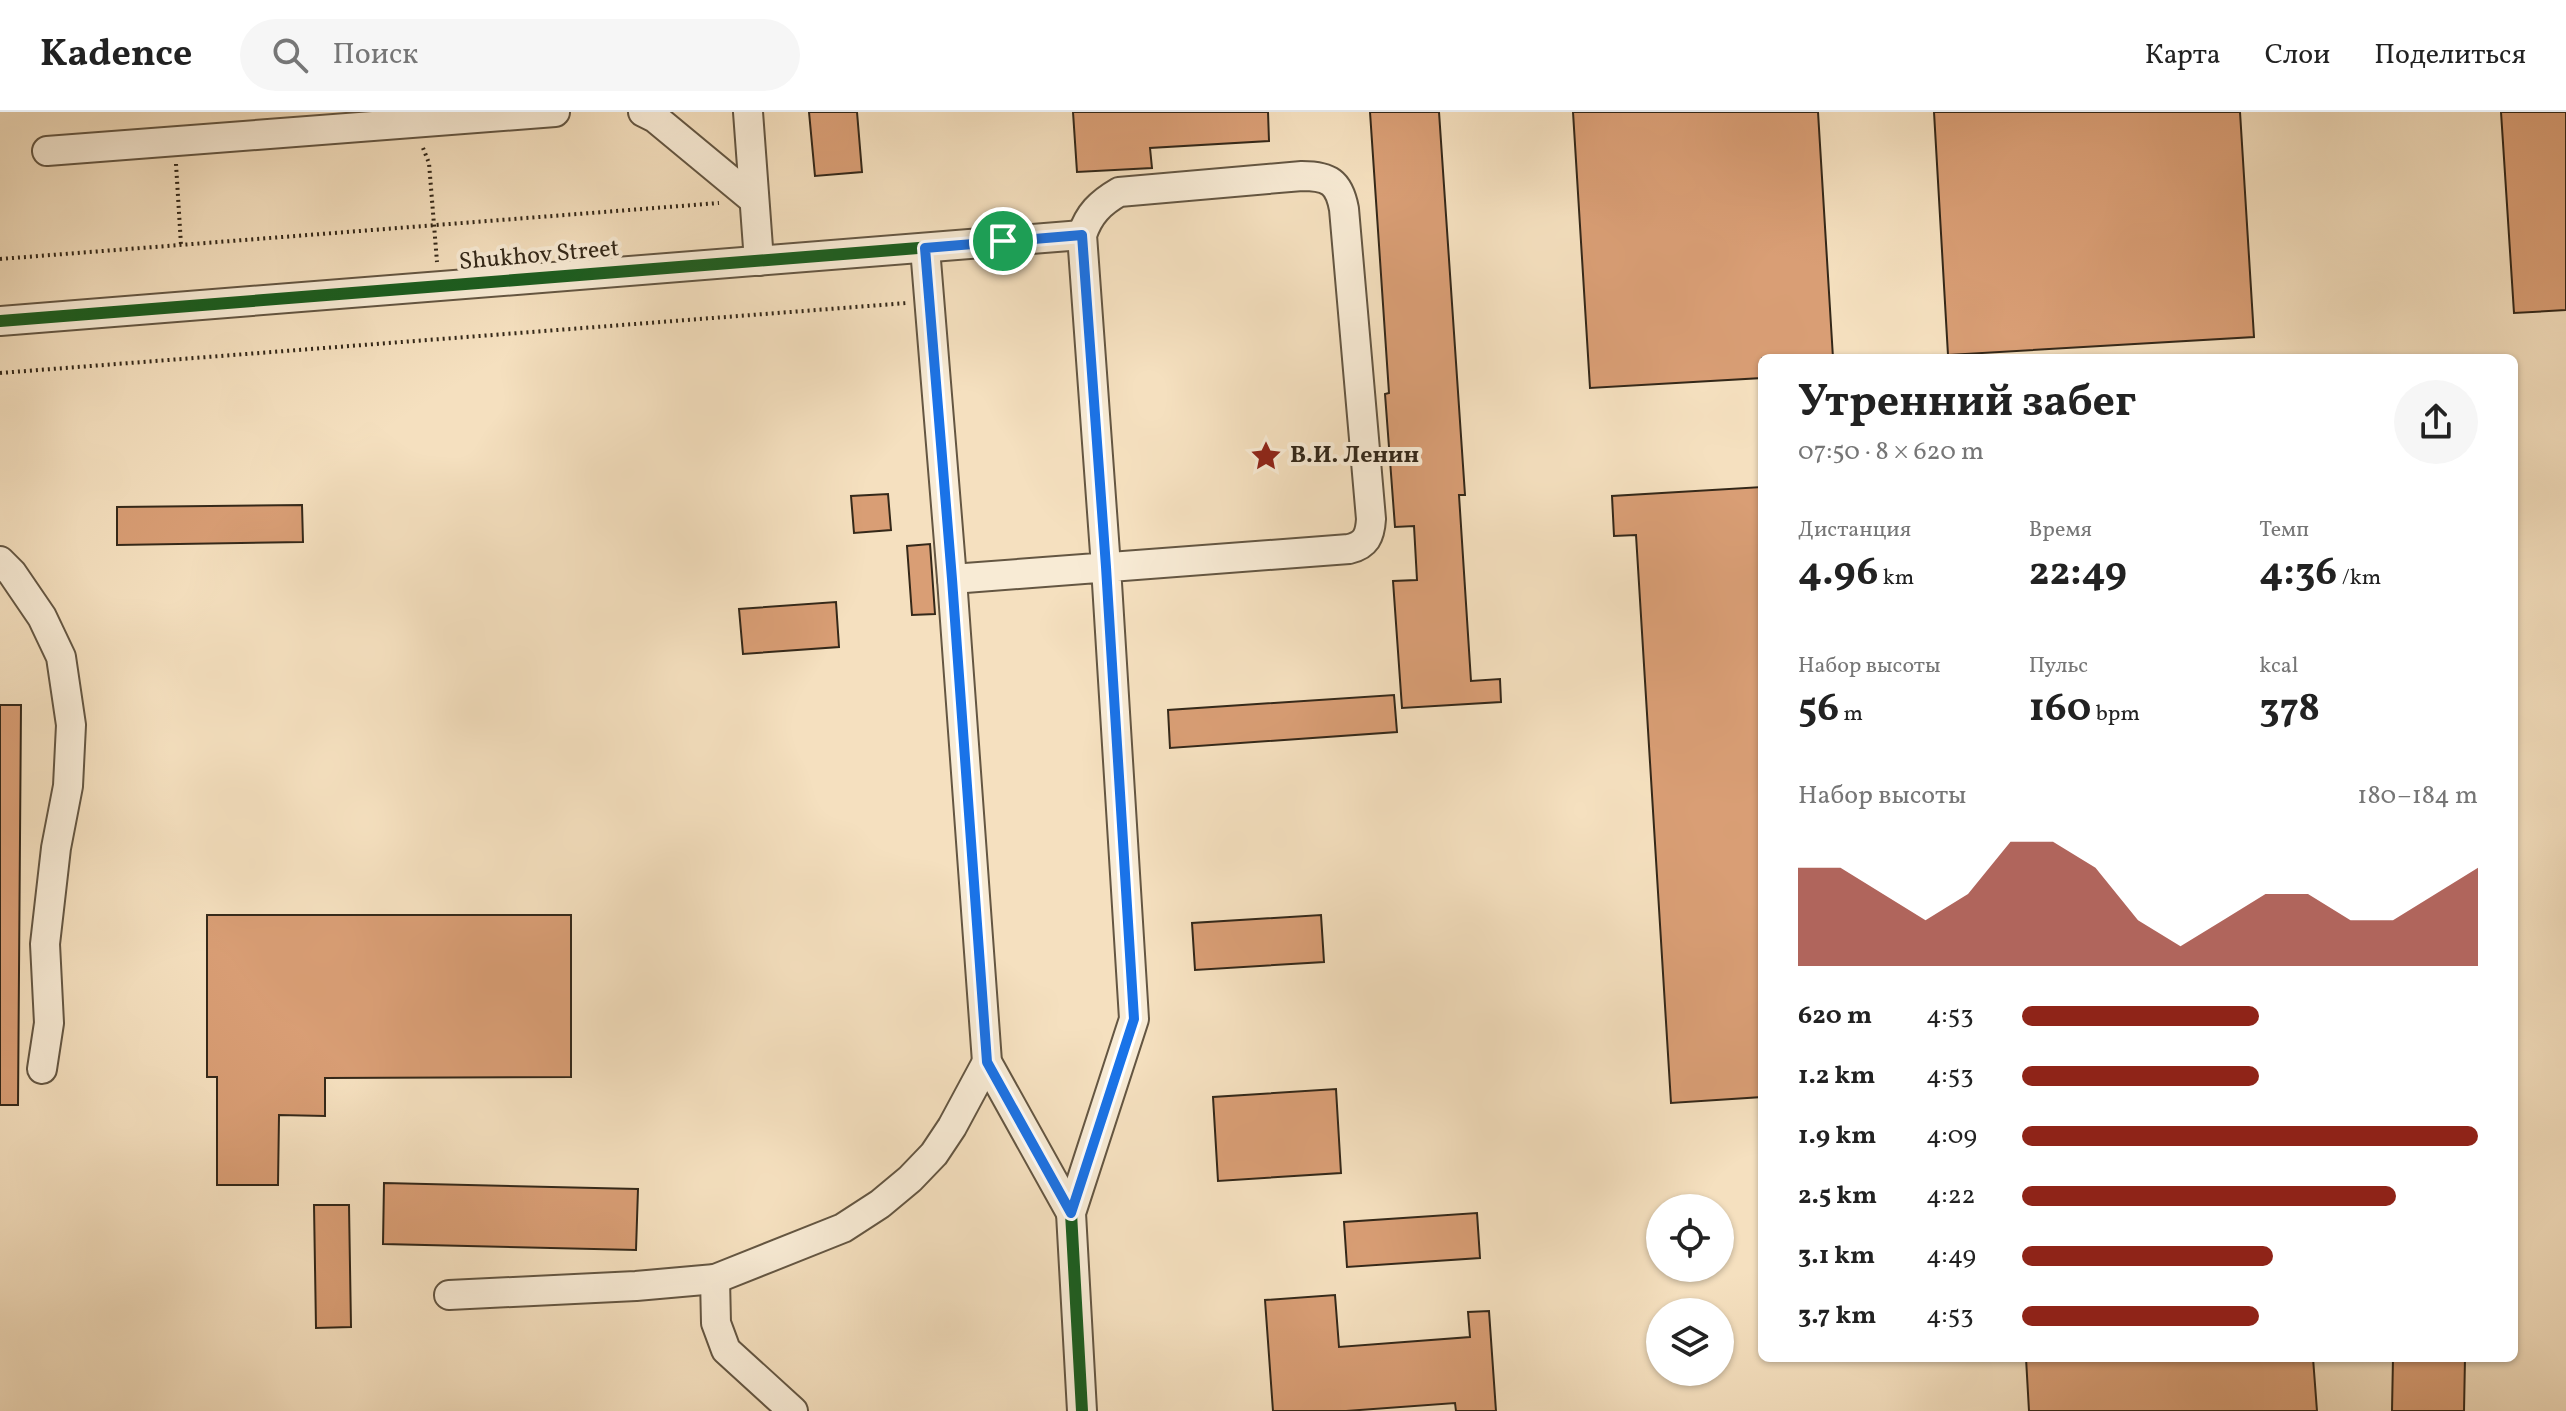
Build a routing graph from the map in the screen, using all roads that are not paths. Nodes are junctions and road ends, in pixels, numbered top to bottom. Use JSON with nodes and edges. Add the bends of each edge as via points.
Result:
{"nodes":[{"id":1,"x":555,"y":112,"type":"edge"},
{"id":2,"x":643,"y":112,"type":"edge"},
{"id":3,"x":748,"y":112,"type":"edge"},
{"id":4,"x":47,"y":151,"type":"dead end"},
{"id":5,"x":754,"y":200,"type":"junction"},
{"id":6,"x":1082,"y":235,"type":"junction"},
{"id":7,"x":925,"y":248,"type":"junction"},
{"id":8,"x":759,"y":261,"type":"junction"},
{"id":9,"x":0,"y":321,"type":"edge"},
{"id":10,"x":0,"y":561,"type":"edge"},
{"id":11,"x":1106,"y":567,"type":"junction"},
{"id":12,"x":952,"y":579,"type":"junction"},
{"id":13,"x":987,"y":1062,"type":"junction"},
{"id":14,"x":42,"y":1069,"type":"dead end"},
{"id":15,"x":1071,"y":1213,"type":"junction"},
{"id":16,"x":715,"y":1279,"type":"junction"},
{"id":17,"x":449,"y":1295,"type":"dead end"},
{"id":18,"x":793,"y":1411,"type":"edge"},
{"id":19,"x":1082,"y":1411,"type":"edge"}],
"edges":[{"from":1,"to":4,"type":"street"},
{"from":2,"to":5,"type":"street"},
{"from":3,"to":5,"type":"street"},
{"from":5,"to":8,"type":"street"},
{"from":6,"to":7,"type":"street","name":"Shukhov Street"},
{"from":6,"to":11,"type":"street"},
{"from":6,"to":11,"type":"street","via":[[1096,209],[1119,192],[1302,176],[1333,182],[1344,209],[1371,519],[1367,540],[1349,549]]},
{"from":7,"to":8,"type":"street","name":"Shukhov Street"},
{"from":7,"to":12,"type":"street"},
{"from":8,"to":9,"type":"street","name":"Shukhov Street"},
{"from":10,"to":14,"type":"street","via":[[42,617],[61,657],[71,725],[68,786],[45,944],[49,1023]]},
{"from":11,"to":12,"type":"street"},
{"from":11,"to":15,"type":"street","via":[[1134,1019]]},
{"from":12,"to":13,"type":"street"},
{"from":13,"to":15,"type":"street"},
{"from":13,"to":16,"type":"street","via":[[934,1154],[880,1204],[843,1228]]},
{"from":15,"to":19,"type":"street"},
{"from":16,"to":17,"type":"street"},
{"from":16,"to":18,"type":"street","via":[[716,1323],[726,1350]]}]}
